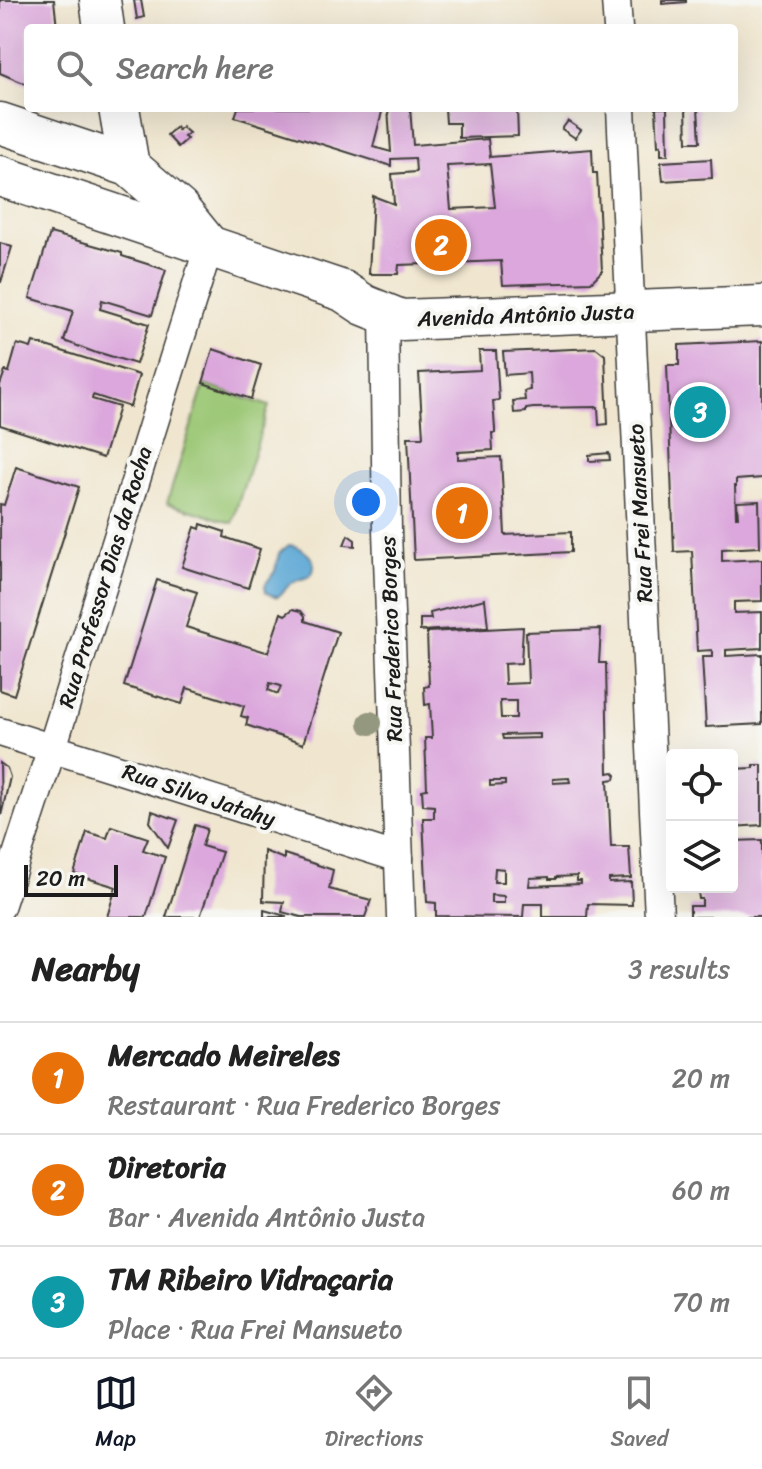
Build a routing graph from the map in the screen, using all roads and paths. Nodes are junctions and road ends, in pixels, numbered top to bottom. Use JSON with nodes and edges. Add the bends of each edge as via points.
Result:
{"nodes":[{"id":1,"x":100,"y":0,"type":"edge"},
{"id":2,"x":616,"y":0,"type":"edge"},
{"id":3,"x":103,"y":24,"type":"edge"},
{"id":4,"x":618,"y":24,"type":"edge"},
{"id":5,"x":120,"y":112,"type":"edge"},
{"id":6,"x":621,"y":112,"type":"edge"},
{"id":7,"x":0,"y":123,"type":"edge"},
{"id":8,"x":129,"y":166,"type":"junction"},
{"id":9,"x":0,"y":176,"type":"edge"},
{"id":10,"x":209,"y":246,"type":"junction"},
{"id":11,"x":762,"y":306,"type":"edge"},
{"id":12,"x":630,"y":311,"type":"junction"},
{"id":13,"x":384,"y":313,"type":"junction"},
{"id":14,"x":0,"y":732,"type":"edge"},
{"id":15,"x":52,"y":748,"type":"junction"},
{"id":16,"x":399,"y":858,"type":"junction"},
{"id":17,"x":0,"y":907,"type":"edge"},
{"id":18,"x":401,"y":917,"type":"edge"},
{"id":19,"x":659,"y":917,"type":"edge"}],
"edges":[{"from":1,"to":3,"type":"street"},
{"from":2,"to":4,"type":"street"},
{"from":5,"to":8,"type":"street"},
{"from":6,"to":12,"type":"street","name":"Rua Frei Mansueto"},
{"from":7,"to":8,"type":"street"},
{"from":8,"to":10,"type":"street","via":[[179,209]]},
{"from":9,"to":10,"type":"street","name":"Avenida Antônio Justa"},
{"from":10,"to":13,"type":"street","name":"Avenida Antônio Justa","via":[[343,291]]},
{"from":10,"to":15,"type":"street","name":"Rua Professor Dias da Rocha"},
{"from":11,"to":12,"type":"street","name":"Avenida Antônio Justa"},
{"from":12,"to":13,"type":"street","name":"Avenida Antônio Justa","via":[[401,320]]},
{"from":12,"to":19,"type":"street","name":"Rua Frei Mansueto"},
{"from":13,"to":16,"type":"street","name":"Rua Frederico Borges"},
{"from":14,"to":15,"type":"street","name":"Rua Silva Jatahy"},
{"from":15,"to":16,"type":"street","name":"Rua Silva Jatahy"},
{"from":15,"to":17,"type":"street","name":"Rua Professor Dias da Rocha"},
{"from":16,"to":18,"type":"street","name":"Rua Frederico Borges"}]}
